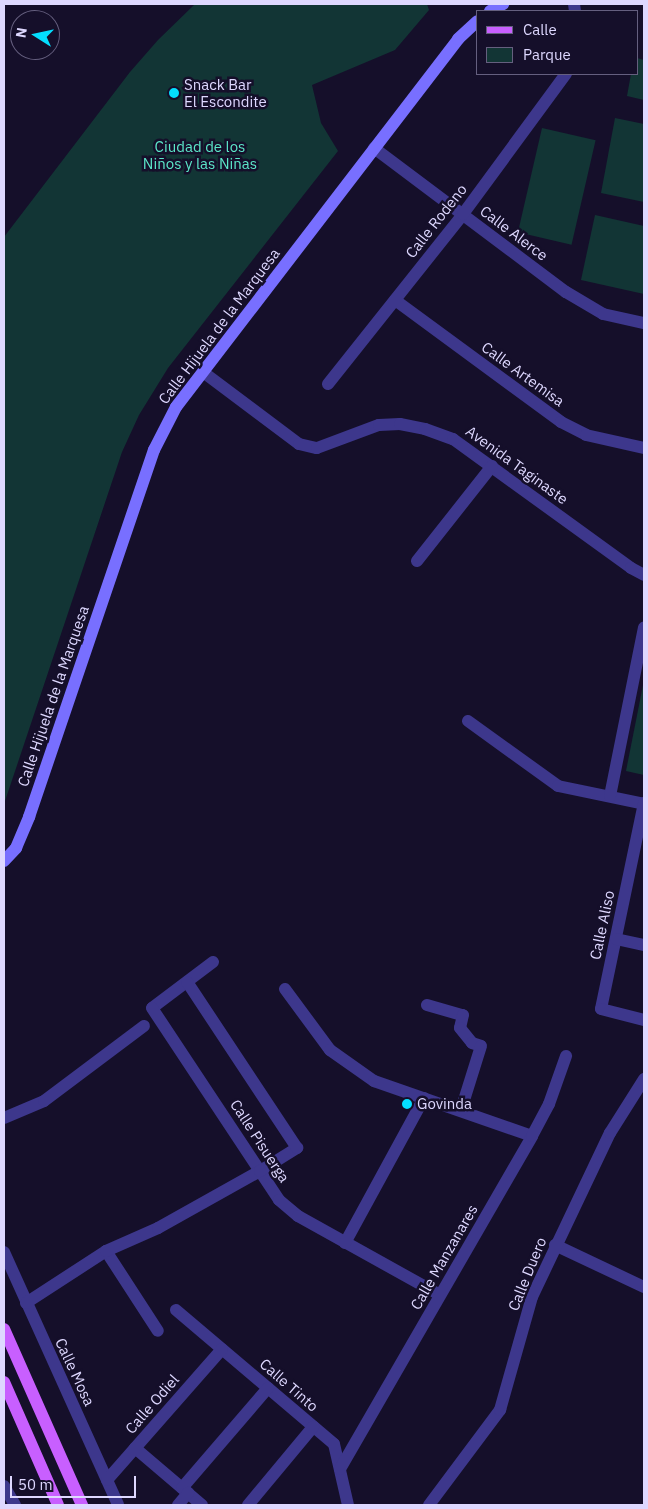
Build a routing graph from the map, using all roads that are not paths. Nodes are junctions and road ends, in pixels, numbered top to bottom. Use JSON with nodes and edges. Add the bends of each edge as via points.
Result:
{"nodes":[{"id":1,"x":503,"y":4,"type":"edge"},
{"id":2,"x":492,"y":10,"type":"edge"},
{"id":3,"x":476,"y":22,"type":"edge"},
{"id":4,"x":565,"y":75,"type":"edge"},
{"id":5,"x":374,"y":148,"type":"junction"},
{"id":6,"x":463,"y":214,"type":"junction"},
{"id":7,"x":395,"y":300,"type":"junction"},
{"id":8,"x":644,"y":323,"type":"edge"},
{"id":9,"x":203,"y":372,"type":"junction"},
{"id":10,"x":328,"y":384,"type":"dead end"},
{"id":11,"x":644,"y":448,"type":"edge"},
{"id":12,"x":492,"y":466,"type":"junction"},
{"id":13,"x":417,"y":561,"type":"dead end"},
{"id":14,"x":644,"y":575,"type":"edge"},
{"id":15,"x":644,"y":627,"type":"edge"},
{"id":16,"x":468,"y":721,"type":"dead end"},
{"id":17,"x":610,"y":796,"type":"junction"},
{"id":18,"x":644,"y":804,"type":"edge"},
{"id":19,"x":4,"y":861,"type":"edge"},
{"id":20,"x":616,"y":940,"type":"junction"},
{"id":21,"x":644,"y":945,"type":"edge"},
{"id":22,"x":213,"y":962,"type":"dead end"},
{"id":23,"x":187,"y":982,"type":"junction"},
{"id":24,"x":285,"y":989,"type":"dead end"},
{"id":25,"x":427,"y":1005,"type":"dead end"},
{"id":26,"x":644,"y":1020,"type":"edge"},
{"id":27,"x":144,"y":1026,"type":"dead end"},
{"id":28,"x":566,"y":1056,"type":"dead end"},
{"id":29,"x":643,"y":1085,"type":"edge"},
{"id":30,"x":424,"y":1098,"type":"junction"},
{"id":31,"x":461,"y":1110,"type":"junction"},
{"id":32,"x":4,"y":1118,"type":"edge"},
{"id":33,"x":532,"y":1136,"type":"junction"},
{"id":34,"x":260,"y":1171,"type":"junction"},
{"id":35,"x":345,"y":1243,"type":"junction"},
{"id":36,"x":554,"y":1245,"type":"junction"},
{"id":37,"x":106,"y":1251,"type":"junction"},
{"id":38,"x":4,"y":1252,"type":"edge"},
{"id":39,"x":644,"y":1288,"type":"edge"},
{"id":40,"x":440,"y":1295,"type":"junction"},
{"id":41,"x":26,"y":1303,"type":"junction"},
{"id":42,"x":176,"y":1310,"type":"dead end"},
{"id":43,"x":4,"y":1329,"type":"edge"},
{"id":44,"x":158,"y":1331,"type":"dead end"},
{"id":45,"x":222,"y":1349,"type":"junction"},
{"id":46,"x":4,"y":1382,"type":"edge"},
{"id":47,"x":268,"y":1388,"type":"junction"},
{"id":48,"x":313,"y":1427,"type":"junction"},
{"id":49,"x":135,"y":1448,"type":"junction"},
{"id":50,"x":340,"y":1469,"type":"junction"},
{"id":51,"x":107,"y":1480,"type":"junction"},
{"id":52,"x":4,"y":1486,"type":"edge"},
{"id":53,"x":185,"y":1491,"type":"junction"},
{"id":54,"x":15,"y":1505,"type":"edge"},
{"id":55,"x":58,"y":1505,"type":"edge"},
{"id":56,"x":82,"y":1505,"type":"edge"},
{"id":57,"x":118,"y":1505,"type":"edge"},
{"id":58,"x":178,"y":1505,"type":"edge"},
{"id":59,"x":202,"y":1505,"type":"edge"},
{"id":60,"x":248,"y":1505,"type":"edge"},
{"id":61,"x":348,"y":1505,"type":"edge"},
{"id":62,"x":429,"y":1505,"type":"edge"}],
"edges":[{"from":1,"to":2,"type":"street"},
{"from":3,"to":5,"type":"street","name":"Calle Hijuela de la Marquesa","via":[[458,39]]},
{"from":4,"to":6,"type":"street","name":"Calle Rodeno"},
{"from":5,"to":6,"type":"street","name":"Calle Alerce"},
{"from":5,"to":9,"type":"street","name":"Calle Hijuela de la Marquesa"},
{"from":6,"to":7,"type":"street","name":"Calle Rodeno"},
{"from":6,"to":8,"type":"street","name":"Calle Alerce","via":[[566,292],[603,314]]},
{"from":7,"to":10,"type":"street","name":"Calle Rodeno"},
{"from":7,"to":11,"type":"street","name":"Calle Artemisa","via":[[561,422],[586,435]]},
{"from":9,"to":12,"type":"street","name":"Avenida Taginaste","via":[[299,444],[317,448],[379,425],[400,424],[453,439]]},
{"from":9,"to":19,"type":"street","name":"Calle Hijuela de la Marquesa","via":[[176,407],[154,450],[29,817],[16,848]]},
{"from":12,"to":13,"type":"street"},
{"from":12,"to":14,"type":"street","name":"Avenida Taginaste"},
{"from":15,"to":17,"type":"street"},
{"from":16,"to":17,"type":"street","via":[[558,786]]},
{"from":17,"to":18,"type":"street"},
{"from":18,"to":20,"type":"street","name":"Calle Aliso"},
{"from":20,"to":21,"type":"street"},
{"from":20,"to":26,"type":"street","name":"Calle Aliso","via":[[601,1009]]},
{"from":22,"to":23,"type":"street","name":"Calle Pisuerga"},
{"from":23,"to":34,"type":"street","name":"Calle Pisuerga","via":[[152,1008]]},
{"from":23,"to":34,"type":"street","via":[[297,1148]]},
{"from":24,"to":30,"type":"street","via":[[330,1050],[374,1081]]},
{"from":25,"to":31,"type":"street","via":[[462,1015],[460,1028],[472,1043],[481,1046]]},
{"from":27,"to":32,"type":"street","via":[[44,1101]]},
{"from":28,"to":33,"type":"street","name":"Calle Manzanares","via":[[549,1104]]},
{"from":29,"to":36,"type":"street","name":"Calle Duero","via":[[610,1133]]},
{"from":30,"to":31,"type":"street"},
{"from":30,"to":35,"type":"street"},
{"from":31,"to":33,"type":"street"},
{"from":33,"to":40,"type":"street","name":"Calle Manzanares"},
{"from":34,"to":35,"type":"street","name":"Calle Pisuerga","via":[[279,1200],[298,1216]]},
{"from":34,"to":37,"type":"street","via":[[158,1228]]},
{"from":35,"to":40,"type":"street","name":"Calle Pisuerga"},
{"from":36,"to":39,"type":"street"},
{"from":36,"to":62,"type":"street","name":"Calle Duero","via":[[532,1297],[500,1410]]},
{"from":37,"to":41,"type":"street"},
{"from":37,"to":44,"type":"street"},
{"from":38,"to":41,"type":"street","name":"Calle Mosa"},
{"from":40,"to":50,"type":"street","name":"Calle Manzanares"},
{"from":41,"to":51,"type":"street","name":"Calle Mosa"},
{"from":42,"to":45,"type":"street","name":"Calle Tinto"},
{"from":43,"to":56,"type":"main road"},
{"from":45,"to":47,"type":"street","name":"Calle Tinto"},
{"from":45,"to":49,"type":"street","name":"Calle Odiel"},
{"from":46,"to":55,"type":"main road"},
{"from":47,"to":48,"type":"street","name":"Calle Tinto"},
{"from":47,"to":53,"type":"street"},
{"from":48,"to":50,"type":"street","name":"Calle Tinto","via":[[334,1444]]},
{"from":48,"to":60,"type":"street"},
{"from":49,"to":51,"type":"street","name":"Calle Odiel"},
{"from":49,"to":53,"type":"street"},
{"from":50,"to":61,"type":"street","name":"Calle Tinto"},
{"from":51,"to":57,"type":"street","name":"Calle Mosa"},
{"from":52,"to":54,"type":"street"},
{"from":53,"to":58,"type":"street"},
{"from":53,"to":59,"type":"street"}]}
